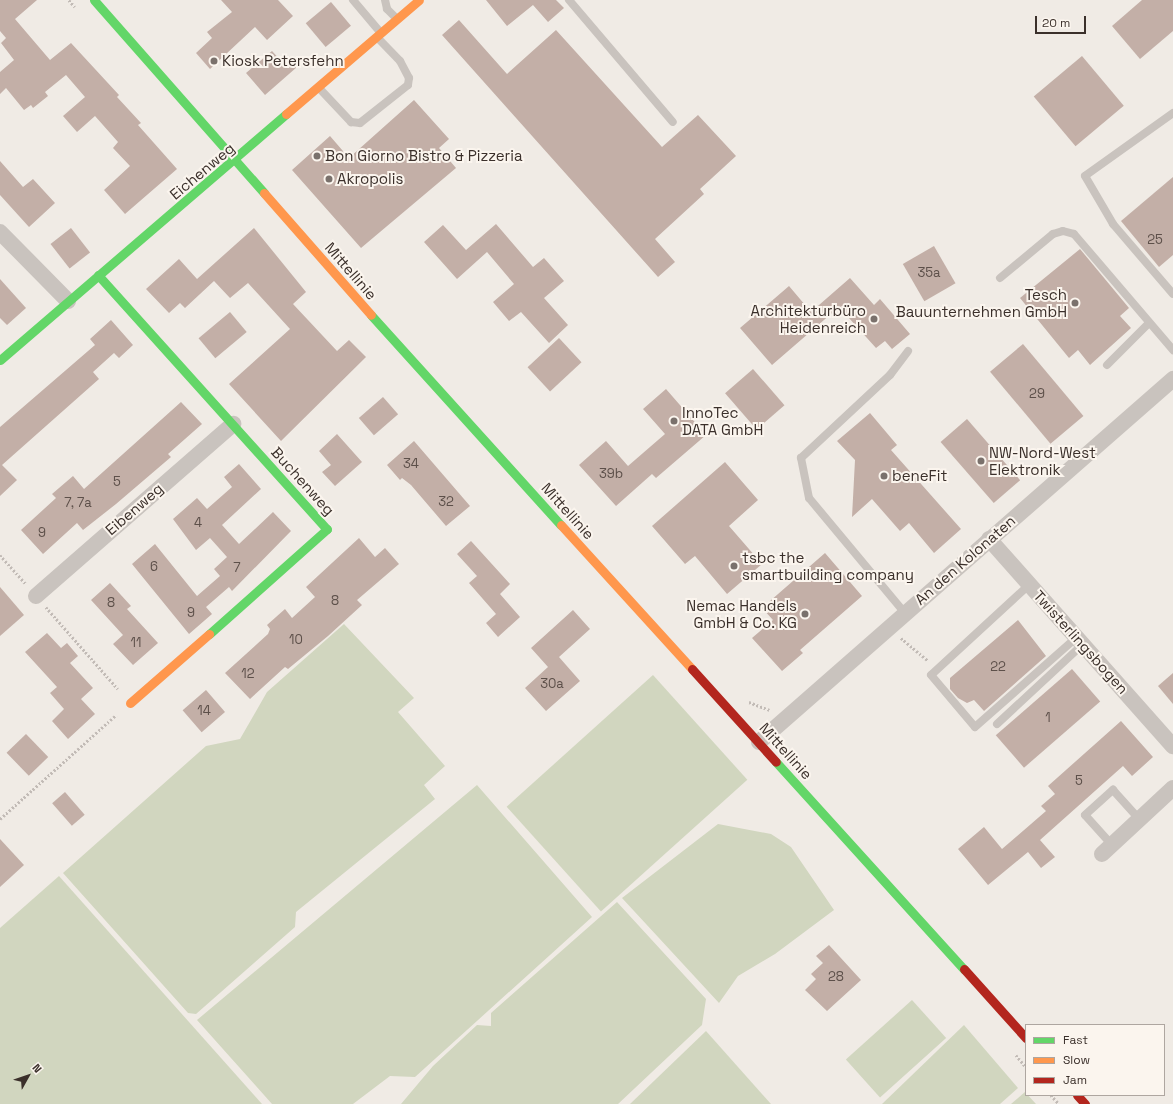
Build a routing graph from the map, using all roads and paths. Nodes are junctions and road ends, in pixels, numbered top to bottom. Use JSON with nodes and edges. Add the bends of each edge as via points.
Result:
{"nodes":[{"id":1,"x":94,"y":0,"type":"edge"},
{"id":2,"x":354,"y":0,"type":"edge"},
{"id":3,"x":385,"y":0,"type":"edge"},
{"id":4,"x":419,"y":0,"type":"edge"},
{"id":5,"x":569,"y":0,"type":"edge"},
{"id":6,"x":397,"y":20,"type":"junction"},
{"id":7,"x":380,"y":35,"type":"junction"},
{"id":8,"x":319,"y":88,"type":"junction"},
{"id":9,"x":1173,"y":113,"type":"edge"},
{"id":10,"x":673,"y":122,"type":"dead end"},
{"id":11,"x":236,"y":161,"type":"junction"},
{"id":12,"x":0,"y":232,"type":"edge"},
{"id":13,"x":98,"y":275,"type":"junction"},
{"id":14,"x":1000,"y":278,"type":"dead end"},
{"id":15,"x":1173,"y":294,"type":"edge"},
{"id":16,"x":68,"y":301,"type":"junction"},
{"id":17,"x":1149,"y":323,"type":"junction"},
{"id":18,"x":1173,"y":350,"type":"edge"},
{"id":19,"x":908,"y":351,"type":"dead end"},
{"id":20,"x":0,"y":360,"type":"edge"},
{"id":21,"x":1107,"y":365,"type":"dead end"},
{"id":22,"x":1173,"y":379,"type":"edge"},
{"id":23,"x":233,"y":424,"type":"junction"},
{"id":24,"x":989,"y":539,"type":"junction"},
{"id":25,"x":0,"y":555,"type":"edge"},
{"id":26,"x":1030,"y":584,"type":"junction"},
{"id":27,"x":36,"y":596,"type":"junction"},
{"id":28,"x":904,"y":612,"type":"junction"},
{"id":29,"x":896,"y":634,"type":"dead end"},
{"id":30,"x":1080,"y":641,"type":"junction"},
{"id":31,"x":938,"y":669,"type":"junction"},
{"id":32,"x":130,"y":702,"type":"junction"},
{"id":33,"x":997,"y":724,"type":"dead end"},
{"id":34,"x":758,"y":742,"type":"junction"},
{"id":35,"x":1173,"y":746,"type":"edge"},
{"id":36,"x":1173,"y":788,"type":"edge"},
{"id":37,"x":0,"y":819,"type":"edge"},
{"id":38,"x":1139,"y":819,"type":"junction"},
{"id":39,"x":1107,"y":849,"type":"joint"},
{"id":40,"x":1025,"y":1037,"type":"edge"},
{"id":41,"x":1052,"y":1096,"type":"edge"},
{"id":42,"x":1079,"y":1096,"type":"edge"},
{"id":43,"x":1059,"y":1104,"type":"edge"},
{"id":44,"x":1085,"y":1104,"type":"edge"}],
"edges":[{"from":1,"to":11,"type":"street","name":"Mittellinie"},
{"from":2,"to":7,"type":"lane"},
{"from":3,"to":6,"type":"lane","via":[[387,9]]},
{"from":4,"to":6,"type":"street","name":"Eichenweg"},
{"from":5,"to":10,"type":"lane"},
{"from":6,"to":7,"type":"street","name":"Eichenweg"},
{"from":7,"to":8,"type":"street","name":"Eichenweg"},
{"from":7,"to":8,"type":"lane","via":[[400,61],[409,78],[408,85],[360,123],[351,122]]},
{"from":8,"to":11,"type":"street","name":"Eichenweg"},
{"from":9,"to":15,"type":"lane","via":[[1085,176],[1113,224]]},
{"from":11,"to":13,"type":"street","name":"Eichenweg"},
{"from":11,"to":34,"type":"street","name":"Mittellinie"},
{"from":12,"to":16,"type":"street"},
{"from":13,"to":16,"type":"street","name":"Eichenweg"},
{"from":13,"to":23,"type":"street","name":"Buchenweg"},
{"from":14,"to":17,"type":"lane","via":[[1053,234],[1063,231],[1074,234]]},
{"from":16,"to":20,"type":"street","name":"Eichenweg"},
{"from":17,"to":18,"type":"lane"},
{"from":17,"to":21,"type":"lane"},
{"from":19,"to":28,"type":"lane","via":[[890,375],[801,458],[808,498]]},
{"from":22,"to":24,"type":"street","name":"An den Kolonaten"},
{"from":23,"to":27,"type":"street","name":"Eibenweg"},
{"from":23,"to":32,"type":"street","name":"Buchenweg","via":[[327,529]]},
{"from":24,"to":26,"type":"street","name":"Twisterlingsbogen"},
{"from":24,"to":28,"type":"street","name":"An den Kolonaten"},
{"from":25,"to":27,"type":"path"},
{"from":26,"to":30,"type":"street","name":"Twisterlingsbogen"},
{"from":26,"to":31,"type":"lane"},
{"from":27,"to":32,"type":"path"},
{"from":28,"to":34,"type":"street","name":"An den Kolonaten"},
{"from":29,"to":31,"type":"path"},
{"from":30,"to":31,"type":"lane","via":[[975,727],[931,674]]},
{"from":30,"to":33,"type":"lane"},
{"from":30,"to":35,"type":"street","name":"Twisterlingsbogen"},
{"from":32,"to":37,"type":"path"},
{"from":34,"to":40,"type":"street","name":"Mittellinie"},
{"from":36,"to":38,"type":"street"},
{"from":38,"to":39,"type":"street"},
{"from":38,"to":39,"type":"lane","via":[[1113,790],[1085,815]]},
{"from":41,"to":43,"type":"path"},
{"from":42,"to":44,"type":"street"}]}
